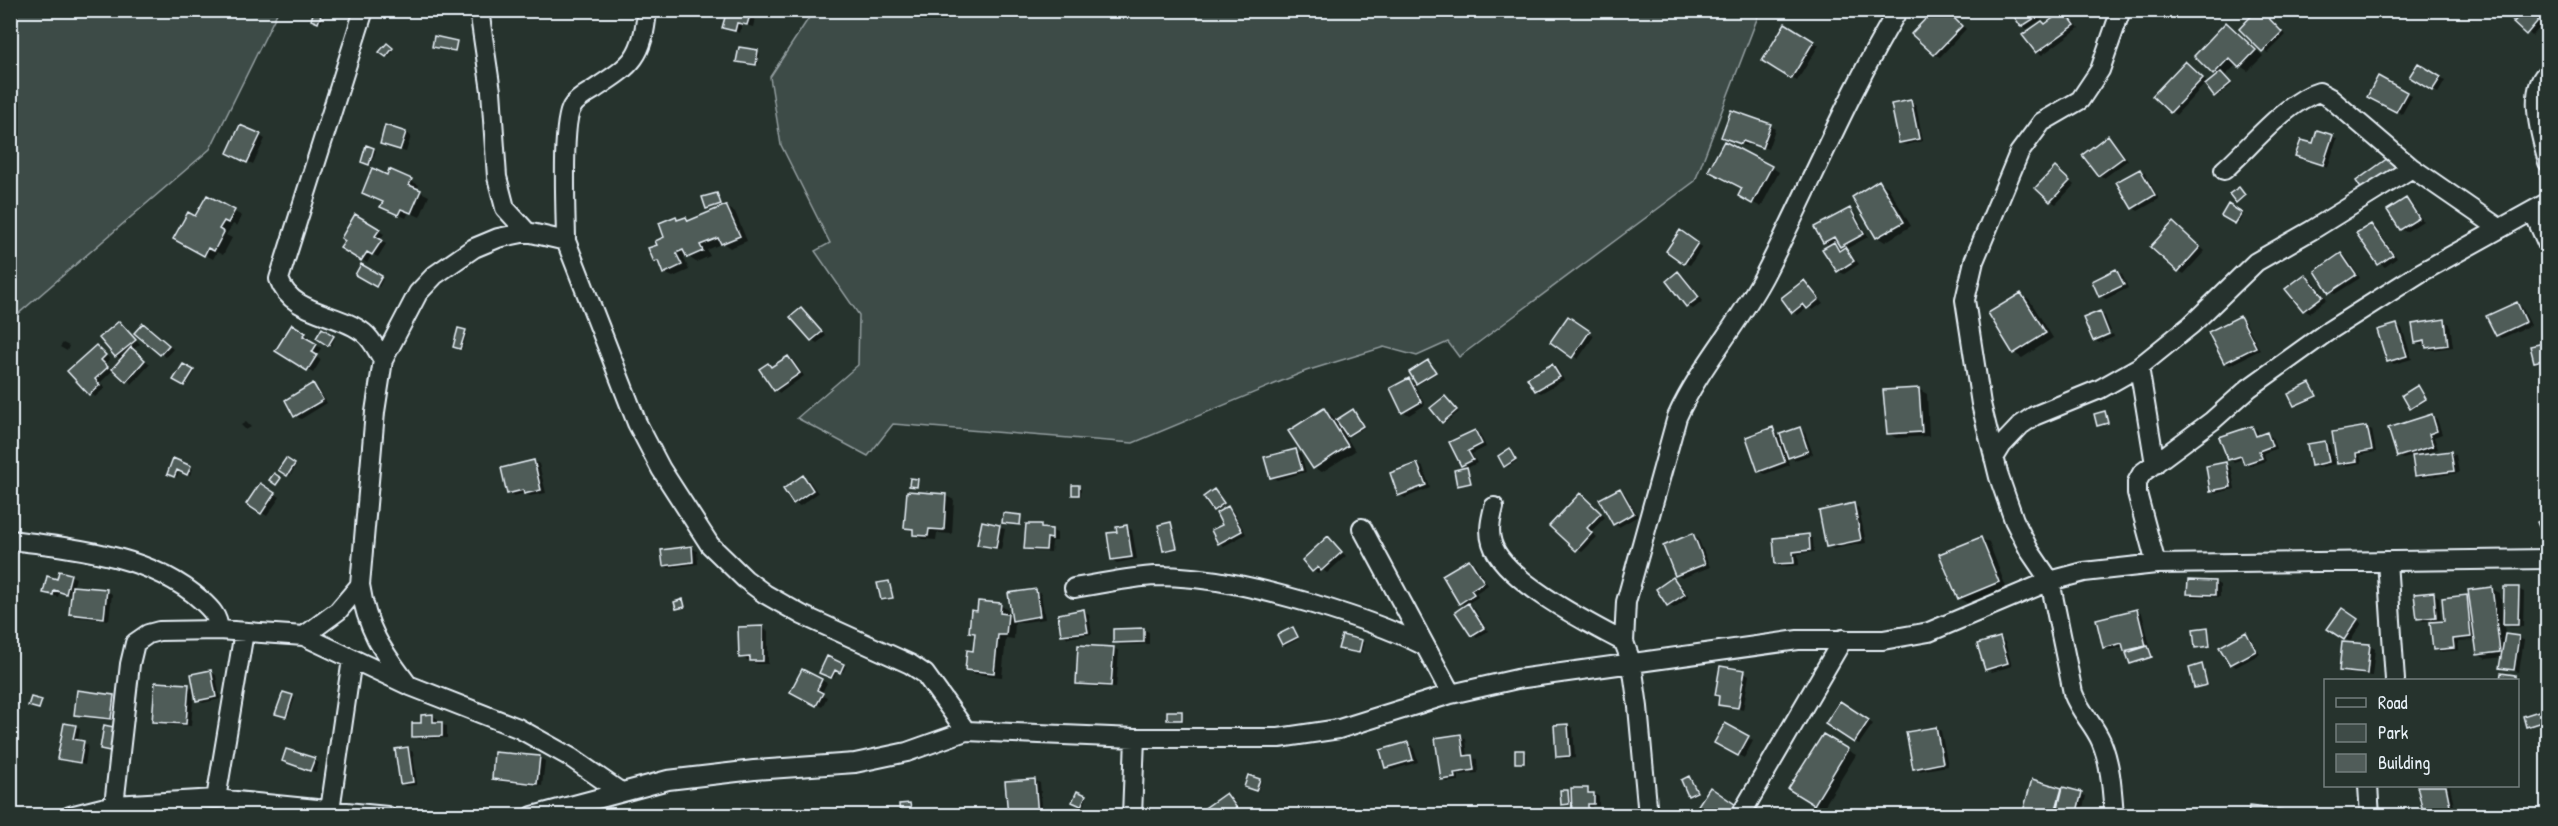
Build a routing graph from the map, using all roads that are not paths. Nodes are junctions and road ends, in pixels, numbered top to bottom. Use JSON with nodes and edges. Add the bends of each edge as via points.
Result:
{"nodes":[{"id":1,"x":364,"y":10,"type":"edge"},
{"id":2,"x":479,"y":10,"type":"edge"},
{"id":3,"x":647,"y":10,"type":"edge"},
{"id":4,"x":1898,"y":10,"type":"edge"},
{"id":5,"x":2121,"y":10,"type":"edge"},
{"id":6,"x":2547,"y":72,"type":"edge"},
{"id":7,"x":2547,"y":162,"type":"edge"},
{"id":8,"x":2412,"y":168,"type":"junction"},
{"id":9,"x":2224,"y":170,"type":"dead end"},
{"id":10,"x":2540,"y":206,"type":"edge"},
{"id":11,"x":2499,"y":228,"type":"junction"},
{"id":12,"x":527,"y":232,"type":"junction"},
{"id":13,"x":566,"y":242,"type":"junction"},
{"id":14,"x":2547,"y":245,"type":"edge"},
{"id":15,"x":383,"y":360,"type":"junction"},
{"id":16,"x":2139,"y":367,"type":"junction"},
{"id":17,"x":1994,"y":458,"type":"junction"},
{"id":18,"x":2155,"y":464,"type":"junction"},
{"id":19,"x":1494,"y":507,"type":"dead end"},
{"id":20,"x":1362,"y":528,"type":"dead end"},
{"id":21,"x":10,"y":540,"type":"edge"},
{"id":22,"x":2547,"y":559,"type":"edge"},
{"id":23,"x":2387,"y":561,"type":"junction"},
{"id":24,"x":2156,"y":564,"type":"junction"},
{"id":25,"x":2050,"y":581,"type":"junction"},
{"id":26,"x":360,"y":585,"type":"junction"},
{"id":27,"x":1074,"y":588,"type":"dead end"},
{"id":28,"x":219,"y":630,"type":"junction"},
{"id":29,"x":244,"y":632,"type":"junction"},
{"id":30,"x":304,"y":636,"type":"junction"},
{"id":31,"x":1843,"y":639,"type":"junction"},
{"id":32,"x":1624,"y":642,"type":"junction"},
{"id":33,"x":1425,"y":646,"type":"junction"},
{"id":34,"x":352,"y":659,"type":"junction"},
{"id":35,"x":1632,"y":664,"type":"junction"},
{"id":36,"x":2395,"y":679,"type":"edge"},
{"id":37,"x":408,"y":685,"type":"junction"},
{"id":38,"x":1451,"y":694,"type":"junction"},
{"id":39,"x":966,"y":732,"type":"junction"},
{"id":40,"x":1135,"y":738,"type":"junction"},
{"id":41,"x":2368,"y":787,"type":"edge"},
{"id":42,"x":619,"y":792,"type":"junction"},
{"id":43,"x":216,"y":799,"type":"junction"},
{"id":44,"x":114,"y":805,"type":"junction"},
{"id":45,"x":330,"y":810,"type":"junction"},
{"id":46,"x":535,"y":815,"type":"edge"},
{"id":47,"x":70,"y":816,"type":"edge"},
{"id":48,"x":387,"y":816,"type":"edge"},
{"id":49,"x":1132,"y":816,"type":"edge"},
{"id":50,"x":1648,"y":816,"type":"edge"},
{"id":51,"x":1740,"y":816,"type":"edge"},
{"id":52,"x":2114,"y":816,"type":"edge"},
{"id":53,"x":2370,"y":816,"type":"edge"}],
"edges":[{"from":1,"to":15,"type":"street","via":[[279,279],[282,288],[302,306],[364,333]]},
{"from":2,"to":12,"type":"street","via":[[491,91],[496,177],[504,208]]},
{"from":3,"to":13,"type":"street","via":[[636,57],[571,108],[566,159]]},
{"from":4,"to":32,"type":"street","via":[[1852,94],[1764,276],[1687,395],[1677,417],[1626,602]]},
{"from":5,"to":17,"type":"street","via":[[2100,70],[2080,100],[2042,122],[2019,153],[1968,281],[1965,300],[1981,404]]},
{"from":6,"to":7,"type":"street","via":[[2536,94]]},
{"from":8,"to":9,"type":"street","via":[[2319,92],[2292,106]]},
{"from":8,"to":11,"type":"street"},
{"from":8,"to":16,"type":"street","via":[[2256,262],[2191,325]]},
{"from":10,"to":11,"type":"street"},
{"from":10,"to":14,"type":"street"},
{"from":11,"to":18,"type":"street","via":[[2327,332],[2249,388]]},
{"from":12,"to":13,"type":"street"},
{"from":12,"to":15,"type":"street","via":[[474,248],[435,275],[418,293]]},
{"from":13,"to":39,"type":"street","via":[[637,423],[661,469],[710,545],[765,594],[925,674]]},
{"from":15,"to":26,"type":"street"},
{"from":16,"to":17,"type":"street","via":[[2100,389],[2034,416],[2021,425]]},
{"from":16,"to":18,"type":"street"},
{"from":17,"to":25,"type":"street","via":[[2014,520]]},
{"from":18,"to":24,"type":"street","via":[[2142,473],[2137,493]]},
{"from":19,"to":32,"type":"street","via":[[1490,525],[1492,544],[1502,562],[1556,603]]},
{"from":20,"to":33,"type":"street"},
{"from":21,"to":28,"type":"street","via":[[148,567],[187,588],[213,612]]},
{"from":22,"to":23,"type":"street"},
{"from":23,"to":24,"type":"street"},
{"from":23,"to":36,"type":"street"},
{"from":24,"to":25,"type":"street","via":[[2084,572]]},
{"from":25,"to":31,"type":"street","via":[[1929,632],[1882,640]]},
{"from":25,"to":52,"type":"street","via":[[2073,693],[2106,754]]},
{"from":26,"to":30,"type":"street","via":[[338,611]]},
{"from":26,"to":37,"type":"street","via":[[363,607],[379,646]]},
{"from":27,"to":33,"type":"street","via":[[1154,576],[1204,578],[1260,589],[1345,614]]},
{"from":28,"to":29,"type":"street"},
{"from":28,"to":44,"type":"street","via":[[159,631],[135,643]]},
{"from":29,"to":30,"type":"street"},
{"from":29,"to":43,"type":"street"},
{"from":30,"to":34,"type":"street"},
{"from":31,"to":35,"type":"street","via":[[1798,640]]},
{"from":31,"to":51,"type":"street"},
{"from":32,"to":35,"type":"street"},
{"from":33,"to":38,"type":"street"},
{"from":34,"to":37,"type":"street"},
{"from":34,"to":45,"type":"street"},
{"from":35,"to":38,"type":"street","via":[[1516,679]]},
{"from":35,"to":50,"type":"street"},
{"from":37,"to":42,"type":"street","via":[[518,728],[570,757]]},
{"from":38,"to":40,"type":"street","via":[[1339,729],[1279,738]]},
{"from":39,"to":40,"type":"street"},
{"from":39,"to":42,"type":"street","via":[[907,752],[855,763],[706,775]]},
{"from":40,"to":49,"type":"street"},
{"from":41,"to":53,"type":"street"},
{"from":42,"to":46,"type":"street"},
{"from":43,"to":44,"type":"street"},
{"from":43,"to":45,"type":"street"},
{"from":44,"to":47,"type":"street"},
{"from":45,"to":48,"type":"street"}]}
